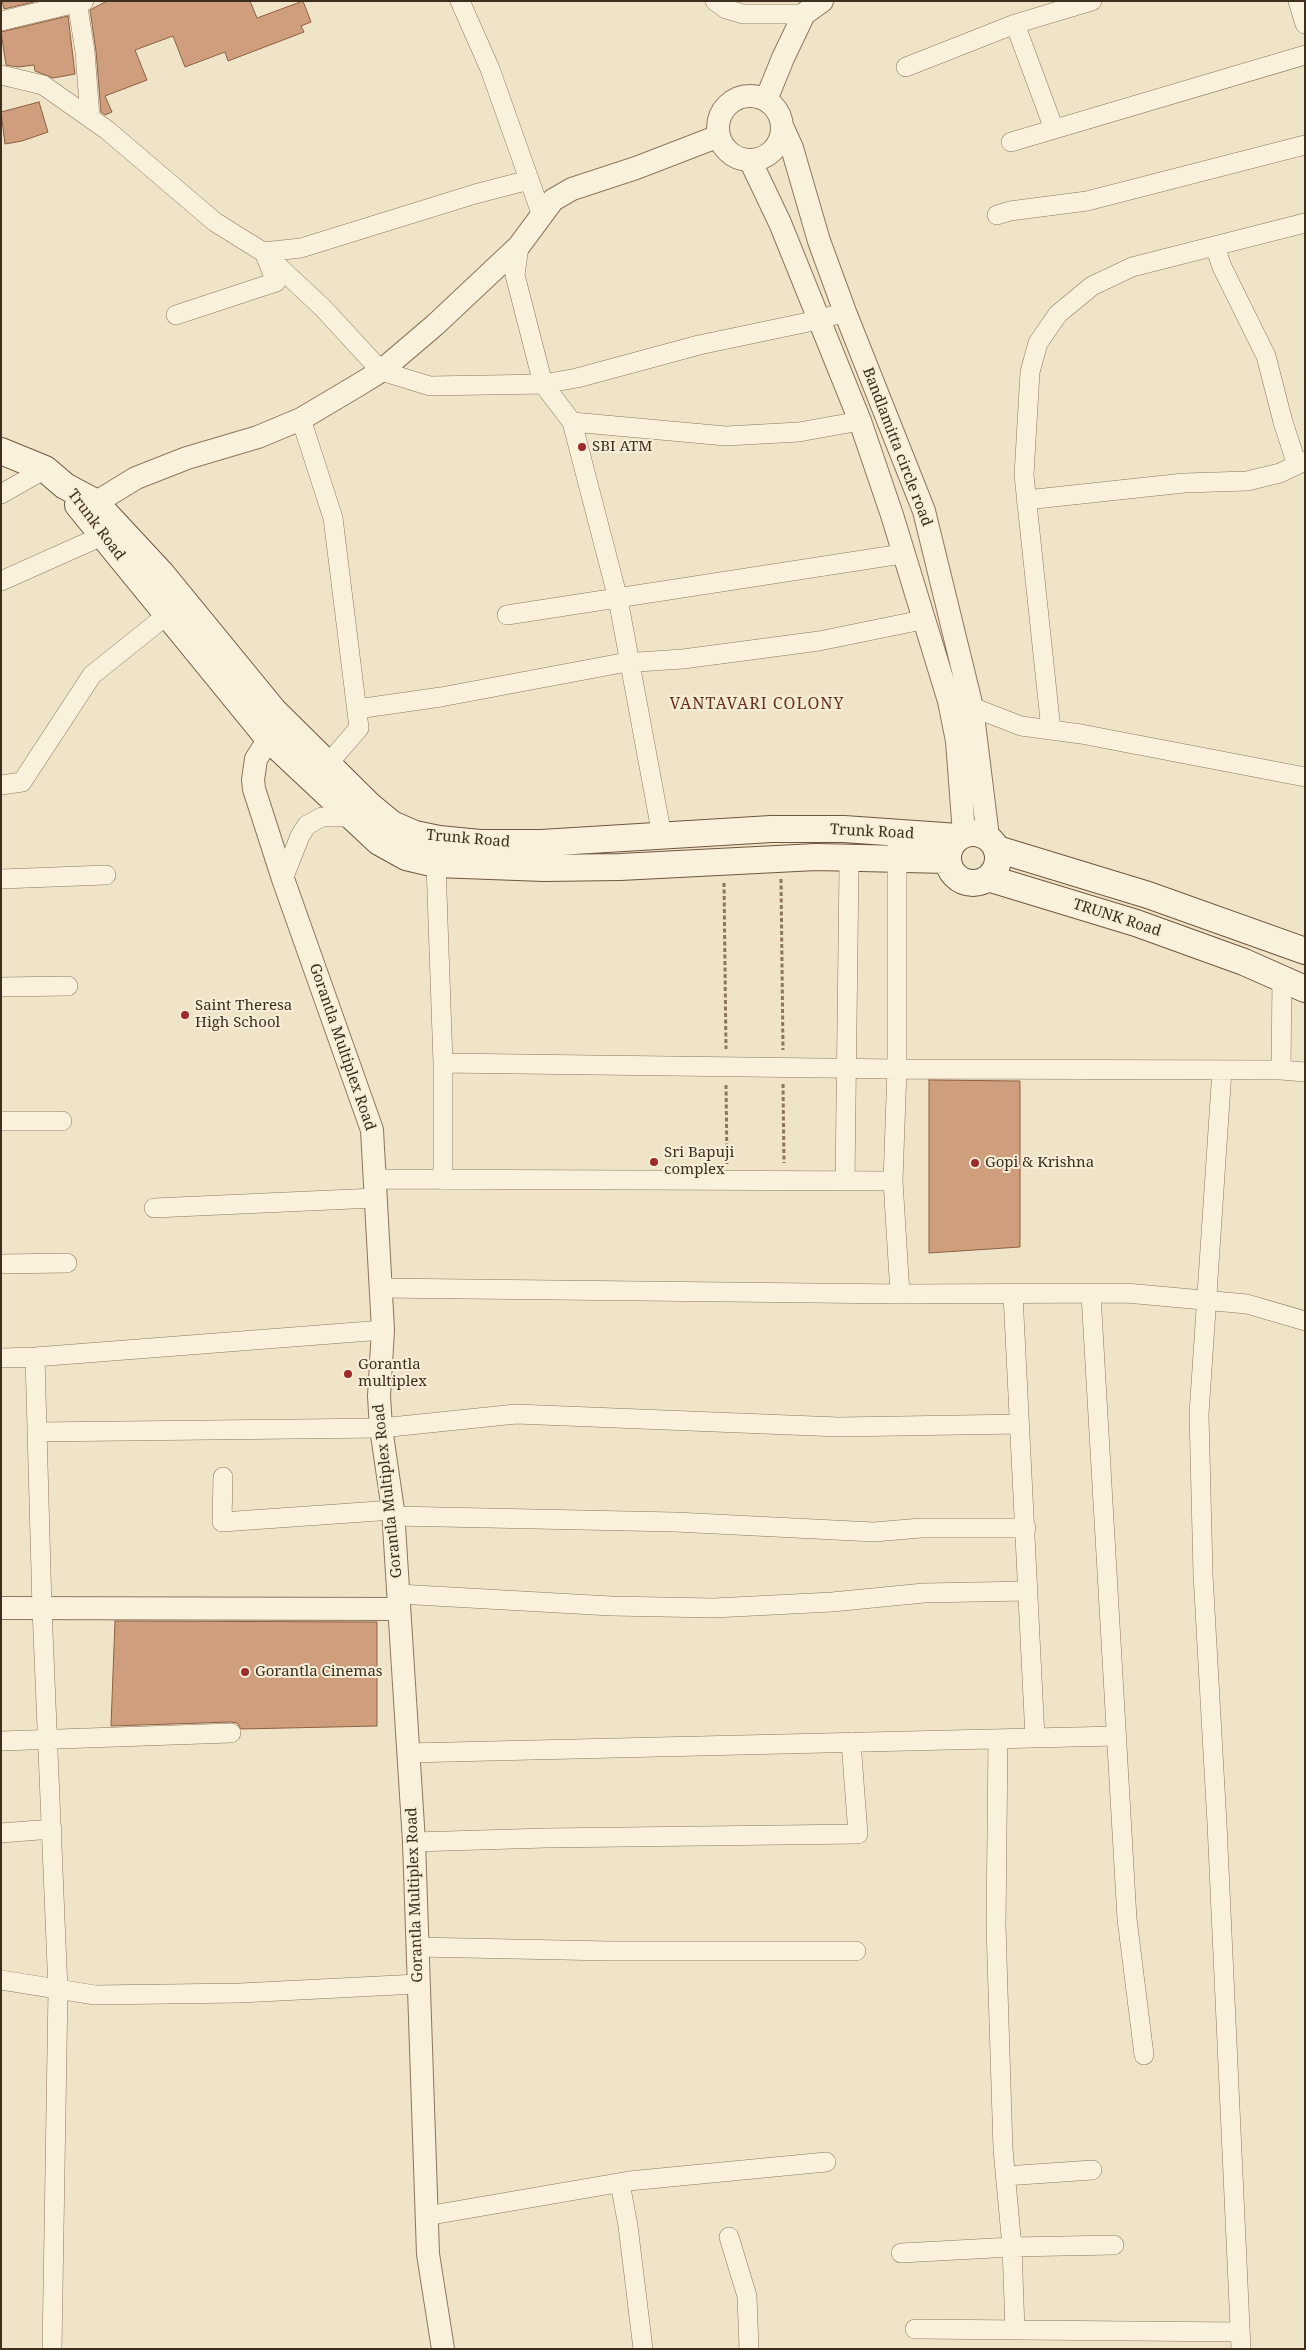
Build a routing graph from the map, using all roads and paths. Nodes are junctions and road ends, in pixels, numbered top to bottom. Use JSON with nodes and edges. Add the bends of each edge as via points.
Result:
{"nodes":[{"id":1,"x":460,"y":1,"type":"edge"},
{"id":2,"x":715,"y":1,"type":"edge"},
{"id":3,"x":1092,"y":1,"type":"edge"},
{"id":4,"x":1298,"y":1,"type":"edge"},
{"id":5,"x":79,"y":2,"type":"edge"},
{"id":6,"x":813,"y":8,"type":"edge"},
{"id":7,"x":1,"y":21,"type":"edge"},
{"id":8,"x":1015,"y":24,"type":"junction"},
{"id":9,"x":1305,"y":24,"type":"edge"},
{"id":10,"x":1305,"y":55,"type":"edge"},
{"id":11,"x":906,"y":67,"type":"dead end"},
{"id":12,"x":1,"y":76,"type":"edge"},
{"id":13,"x":766,"y":100,"type":"junction"},
{"id":14,"x":90,"y":118,"type":"junction"},
{"id":15,"x":782,"y":126,"type":"junction"},
{"id":16,"x":1054,"y":129,"type":"junction"},
{"id":17,"x":719,"y":136,"type":"junction"},
{"id":18,"x":1010,"y":142,"type":"dead end"},
{"id":19,"x":1305,"y":145,"type":"edge"},
{"id":20,"x":750,"y":160,"type":"junction"},
{"id":21,"x":528,"y":180,"type":"junction"},
{"id":22,"x":997,"y":215,"type":"dead end"},
{"id":23,"x":542,"y":216,"type":"junction"},
{"id":24,"x":1305,"y":224,"type":"edge"},
{"id":25,"x":519,"y":246,"type":"junction"},
{"id":26,"x":1215,"y":246,"type":"junction"},
{"id":27,"x":263,"y":252,"type":"junction"},
{"id":28,"x":845,"y":312,"type":"junction"},
{"id":29,"x":176,"y":315,"type":"dead end"},
{"id":30,"x":818,"y":320,"type":"junction"},
{"id":31,"x":381,"y":371,"type":"junction"},
{"id":32,"x":543,"y":384,"type":"junction"},
{"id":33,"x":301,"y":419,"type":"junction"},
{"id":34,"x":860,"y":421,"type":"junction"},
{"id":35,"x":572,"y":422,"type":"junction"},
{"id":36,"x":1,"y":451,"type":"edge"},
{"id":37,"x":1301,"y":463,"type":"edge"},
{"id":38,"x":45,"y":469,"type":"junction"},
{"id":39,"x":66,"y":486,"type":"joint"},
{"id":40,"x":1,"y":494,"type":"edge"},
{"id":41,"x":1026,"y":500,"type":"junction"},
{"id":42,"x":88,"y":506,"type":"junction"},
{"id":43,"x":102,"y":536,"type":"junction"},
{"id":44,"x":902,"y":554,"type":"junction"},
{"id":45,"x":1,"y":581,"type":"edge"},
{"id":46,"x":618,"y":599,"type":"junction"},
{"id":47,"x":167,"y":615,"type":"junction"},
{"id":48,"x":507,"y":615,"type":"dead end"},
{"id":49,"x":922,"y":620,"type":"junction"},
{"id":50,"x":631,"y":663,"type":"junction"},
{"id":51,"x":961,"y":708,"type":"junction"},
{"id":52,"x":357,"y":709,"type":"junction"},
{"id":53,"x":1051,"y":730,"type":"junction"},
{"id":54,"x":277,"y":731,"type":"junction"},
{"id":55,"x":326,"y":765,"type":"junction"},
{"id":56,"x":1305,"y":777,"type":"edge"},
{"id":57,"x":1,"y":785,"type":"edge"},
{"id":58,"x":350,"y":817,"type":"junction"},
{"id":59,"x":897,"y":833,"type":"junction"},
{"id":60,"x":662,"y":836,"type":"junction"},
{"id":61,"x":977,"y":839,"type":"junction"},
{"id":62,"x":897,"y":860,"type":"junction"},
{"id":63,"x":948,"y":860,"type":"junction"},
{"id":64,"x":436,"y":864,"type":"junction"},
{"id":65,"x":849,"y":867,"type":"dead end"},
{"id":66,"x":106,"y":875,"type":"dead end"},
{"id":67,"x":781,"y":878,"type":"dead end"},
{"id":68,"x":988,"y":878,"type":"junction"},
{"id":69,"x":1,"y":879,"type":"edge"},
{"id":70,"x":283,"y":879,"type":"junction"},
{"id":71,"x":724,"y":879,"type":"dead end"},
{"id":72,"x":1305,"y":951,"type":"edge"},
{"id":73,"x":1293,"y":984,"type":"edge"},
{"id":74,"x":68,"y":986,"type":"dead end"},
{"id":75,"x":1,"y":987,"type":"edge"},
{"id":76,"x":726,"y":1054,"type":"dead end"},
{"id":77,"x":443,"y":1063,"type":"junction"},
{"id":78,"x":783,"y":1068,"type":"junction"},
{"id":79,"x":846,"y":1068,"type":"junction"},
{"id":80,"x":896,"y":1069,"type":"junction"},
{"id":81,"x":1222,"y":1070,"type":"junction"},
{"id":82,"x":1281,"y":1070,"type":"junction"},
{"id":83,"x":1305,"y":1072,"type":"edge"},
{"id":84,"x":726,"y":1083,"type":"dead end"},
{"id":85,"x":1,"y":1121,"type":"edge"},
{"id":86,"x":62,"y":1121,"type":"dead end"},
{"id":87,"x":443,"y":1180,"type":"junction"},
{"id":88,"x":727,"y":1181,"type":"junction"},
{"id":89,"x":784,"y":1181,"type":"junction"},
{"id":90,"x":845,"y":1181,"type":"junction"},
{"id":91,"x":893,"y":1181,"type":"junction"},
{"id":92,"x":375,"y":1189,"type":"junction"},
{"id":93,"x":154,"y":1208,"type":"dead end"},
{"id":94,"x":66,"y":1263,"type":"dead end"},
{"id":95,"x":1,"y":1264,"type":"edge"},
{"id":96,"x":381,"y":1288,"type":"junction"},
{"id":97,"x":900,"y":1294,"type":"junction"},
{"id":98,"x":1013,"y":1294,"type":"junction"},
{"id":99,"x":1091,"y":1294,"type":"junction"},
{"id":100,"x":1206,"y":1300,"type":"junction"},
{"id":101,"x":1305,"y":1321,"type":"edge"},
{"id":102,"x":383,"y":1330,"type":"junction"},
{"id":103,"x":35,"y":1357,"type":"junction"},
{"id":104,"x":1,"y":1358,"type":"edge"},
{"id":105,"x":1019,"y":1424,"type":"junction"},
{"id":106,"x":380,"y":1428,"type":"junction"},
{"id":107,"x":38,"y":1432,"type":"junction"},
{"id":108,"x":223,"y":1477,"type":"dead end"},
{"id":109,"x":393,"y":1513,"type":"junction"},
{"id":110,"x":1026,"y":1528,"type":"junction"},
{"id":111,"x":1027,"y":1591,"type":"junction"},
{"id":112,"x":399,"y":1602,"type":"junction"},
{"id":113,"x":1,"y":1608,"type":"edge"},
{"id":114,"x":42,"y":1608,"type":"junction"},
{"id":115,"x":231,"y":1733,"type":"dead end"},
{"id":116,"x":1116,"y":1736,"type":"junction"},
{"id":117,"x":49,"y":1738,"type":"junction"},
{"id":118,"x":1035,"y":1738,"type":"junction"},
{"id":119,"x":998,"y":1739,"type":"junction"},
{"id":120,"x":1,"y":1742,"type":"edge"},
{"id":121,"x":851,"y":1742,"type":"junction"},
{"id":122,"x":408,"y":1753,"type":"junction"},
{"id":123,"x":52,"y":1829,"type":"junction"},
{"id":124,"x":1,"y":1833,"type":"edge"},
{"id":125,"x":414,"y":1842,"type":"junction"},
{"id":126,"x":417,"y":1947,"type":"junction"},
{"id":127,"x":856,"y":1951,"type":"dead end"},
{"id":128,"x":1,"y":1980,"type":"edge"},
{"id":129,"x":418,"y":1984,"type":"junction"},
{"id":130,"x":58,"y":1990,"type":"junction"},
{"id":131,"x":1144,"y":2055,"type":"dead end"},
{"id":132,"x":826,"y":2162,"type":"dead end"},
{"id":133,"x":1092,"y":2170,"type":"dead end"},
{"id":134,"x":1005,"y":2176,"type":"junction"},
{"id":135,"x":620,"y":2183,"type":"junction"},
{"id":136,"x":426,"y":2216,"type":"junction"},
{"id":137,"x":729,"y":2237,"type":"dead end"},
{"id":138,"x":1114,"y":2245,"type":"dead end"},
{"id":139,"x":1012,"y":2247,"type":"junction"},
{"id":140,"x":901,"y":2253,"type":"dead end"},
{"id":141,"x":915,"y":2329,"type":"dead end"},
{"id":142,"x":1015,"y":2330,"type":"junction"},
{"id":143,"x":1240,"y":2340,"type":"edge"},
{"id":144,"x":52,"y":2349,"type":"edge"},
{"id":145,"x":443,"y":2349,"type":"edge"},
{"id":146,"x":643,"y":2349,"type":"edge"},
{"id":147,"x":749,"y":2349,"type":"edge"}],
"edges":[{"from":1,"to":21,"type":"street","via":[[490,69]]},
{"from":2,"to":6,"type":"street","via":[[742,14]]},
{"from":3,"to":8,"type":"street"},
{"from":4,"to":9,"type":"street"},
{"from":5,"to":7,"type":"street"},
{"from":5,"to":14,"type":"street"},
{"from":6,"to":13,"type":"street","via":[[783,58]]},
{"from":8,"to":11,"type":"street"},
{"from":8,"to":16,"type":"street"},
{"from":10,"to":16,"type":"street"},
{"from":12,"to":14,"type":"street","via":[[43,85]]},
{"from":13,"to":15,"type":"street","name":"Bandlamitta circle road","via":[[774,107]]},
{"from":13,"to":17,"type":"street","via":[[748,96],[731,103],[720,117]]},
{"from":14,"to":27,"type":"street","via":[[215,222]]},
{"from":15,"to":20,"type":"street","via":[[776,146],[764,156]]},
{"from":15,"to":28,"type":"street","name":"Bandlamitta circle road"},
{"from":16,"to":18,"type":"street"},
{"from":17,"to":20,"type":"street","via":[[730,153]]},
{"from":17,"to":23,"type":"street","via":[[572,189],[553,200]]},
{"from":19,"to":22,"type":"street","via":[[1087,201]]},
{"from":20,"to":30,"type":"street","via":[[780,223]]},
{"from":21,"to":23,"type":"street"},
{"from":21,"to":27,"type":"street","via":[[301,248]]},
{"from":23,"to":25,"type":"street"},
{"from":24,"to":26,"type":"street"},
{"from":25,"to":31,"type":"street"},
{"from":25,"to":32,"type":"street","via":[[515,275]]},
{"from":26,"to":37,"type":"street","via":[[1266,356],[1283,422]]},
{"from":26,"to":41,"type":"street","via":[[1132,267],[1092,286],[1058,314],[1038,343],[1030,372],[1024,475]]},
{"from":27,"to":29,"type":"street","via":[[276,282]]},
{"from":27,"to":31,"type":"street","via":[[323,308]]},
{"from":28,"to":30,"type":"street"},
{"from":28,"to":51,"type":"street","name":"Bandlamitta circle road","via":[[924,511]]},
{"from":30,"to":32,"type":"street","via":[[699,345]]},
{"from":30,"to":34,"type":"street"},
{"from":31,"to":32,"type":"street","via":[[430,386]]},
{"from":31,"to":33,"type":"street"},
{"from":32,"to":35,"type":"street"},
{"from":33,"to":42,"type":"street","via":[[136,478]]},
{"from":33,"to":52,"type":"street","via":[[333,518]]},
{"from":34,"to":35,"type":"street","via":[[799,432],[726,436]]},
{"from":34,"to":44,"type":"street"},
{"from":35,"to":46,"type":"street"},
{"from":36,"to":38,"type":"main road","name":"TRUNK Road"},
{"from":37,"to":41,"type":"street","via":[[1247,481],[1184,483]]},
{"from":38,"to":39,"type":"main road","name":"TRUNK Road"},
{"from":38,"to":40,"type":"street"},
{"from":39,"to":42,"type":"main road","name":"Trunk Road"},
{"from":41,"to":53,"type":"street"},
{"from":42,"to":43,"type":"main road","name":"Trunk Road"},
{"from":42,"to":54,"type":"main road","name":"Trunk Road","via":[[161,573]]},
{"from":43,"to":45,"type":"street"},
{"from":43,"to":47,"type":"main road","name":"Trunk Road"},
{"from":44,"to":46,"type":"street"},
{"from":44,"to":49,"type":"street"},
{"from":46,"to":48,"type":"street"},
{"from":46,"to":50,"type":"street"},
{"from":47,"to":54,"type":"main road","name":"Trunk Road"},
{"from":47,"to":57,"type":"street","via":[[92,675],[22,782]]},
{"from":49,"to":50,"type":"street","via":[[818,640]]},
{"from":49,"to":51,"type":"street"},
{"from":50,"to":52,"type":"street"},
{"from":50,"to":60,"type":"street"},
{"from":51,"to":53,"type":"street","via":[[1021,726]]},
{"from":51,"to":61,"type":"street","via":[[958,741]]},
{"from":52,"to":55,"type":"street","via":[[359,728]]},
{"from":53,"to":56,"type":"street"},
{"from":54,"to":55,"type":"main road","name":"Trunk Road"},
{"from":54,"to":58,"type":"main road","name":"Trunk Road"},
{"from":54,"to":70,"type":"street","name":"Gorantla Multiplex Road","via":[[256,759],[253,780]]},
{"from":55,"to":60,"type":"main road","name":"Trunk Road","via":[[392,824],[415,834],[480,842],[541,843]]},
{"from":58,"to":64,"type":"main road","name":"Trunk Road","via":[[379,842],[406,857]]},
{"from":58,"to":70,"type":"street","via":[[322,817],[307,825]]},
{"from":59,"to":60,"type":"main road","name":"Trunk Road","via":[[771,828]]},
{"from":59,"to":61,"type":"main road","name":"Trunk Road"},
{"from":59,"to":62,"type":"street"},
{"from":61,"to":63,"type":"main road","via":[[950,847]]},
{"from":61,"to":68,"type":"main road","via":[[999,860],[996,870]]},
{"from":61,"to":72,"type":"main road","name":"Trunk Road"},
{"from":62,"to":63,"type":"main road","name":"Trunk Road"},
{"from":62,"to":64,"type":"main road","name":"Trunk Road","via":[[816,857],[544,868]]},
{"from":62,"to":80,"type":"street"},
{"from":63,"to":68,"type":"main road","via":[[952,873],[963,881],[976,883]]},
{"from":64,"to":77,"type":"street"},
{"from":65,"to":79,"type":"street"},
{"from":66,"to":69,"type":"street"},
{"from":67,"to":78,"type":"path"},
{"from":68,"to":73,"type":"main road","name":"TRUNK Road","via":[[1136,923],[1244,962]]},
{"from":70,"to":92,"type":"street","name":"Gorantla Multiplex Road","via":[[372,1130]]},
{"from":71,"to":76,"type":"path"},
{"from":73,"to":82,"type":"street"},
{"from":74,"to":75,"type":"street"},
{"from":77,"to":78,"type":"street"},
{"from":77,"to":87,"type":"street"},
{"from":78,"to":79,"type":"street"},
{"from":78,"to":89,"type":"path"},
{"from":79,"to":80,"type":"street"},
{"from":79,"to":90,"type":"street"},
{"from":80,"to":81,"type":"street"},
{"from":80,"to":91,"type":"street"},
{"from":81,"to":82,"type":"street"},
{"from":81,"to":100,"type":"street"},
{"from":82,"to":83,"type":"street"},
{"from":84,"to":88,"type":"path"},
{"from":85,"to":86,"type":"street"},
{"from":87,"to":88,"type":"street"},
{"from":87,"to":92,"type":"street"},
{"from":88,"to":89,"type":"street"},
{"from":89,"to":90,"type":"street"},
{"from":90,"to":91,"type":"street"},
{"from":91,"to":97,"type":"street"},
{"from":92,"to":93,"type":"street"},
{"from":92,"to":96,"type":"street","name":"Gorantla Multiplex Road"},
{"from":94,"to":95,"type":"street"},
{"from":96,"to":97,"type":"street"},
{"from":96,"to":102,"type":"street","name":"Gorantla Multiplex Road"},
{"from":97,"to":98,"type":"street"},
{"from":98,"to":99,"type":"street"},
{"from":98,"to":105,"type":"street"},
{"from":99,"to":100,"type":"street","via":[[1126,1293]]},
{"from":99,"to":116,"type":"street"},
{"from":100,"to":101,"type":"street","via":[[1247,1304]]},
{"from":100,"to":143,"type":"street","via":[[1198,1414],[1203,1574]]},
{"from":102,"to":103,"type":"street"},
{"from":102,"to":106,"type":"street","name":"Gorantla Multiplex Road"},
{"from":103,"to":104,"type":"street"},
{"from":103,"to":107,"type":"street"},
{"from":105,"to":106,"type":"street","via":[[839,1427],[516,1414]]},
{"from":105,"to":110,"type":"street"},
{"from":106,"to":107,"type":"street"},
{"from":106,"to":109,"type":"street","name":"Gorantla Multiplex Road"},
{"from":107,"to":114,"type":"street"},
{"from":108,"to":109,"type":"street","via":[[222,1522]]},
{"from":109,"to":110,"type":"street","via":[[874,1532],[921,1528]]},
{"from":109,"to":112,"type":"street","name":"Gorantla Multiplex Road"},
{"from":110,"to":111,"type":"street"},
{"from":111,"to":112,"type":"street","via":[[924,1593],[714,1608]]},
{"from":111,"to":118,"type":"street"},
{"from":112,"to":114,"type":"street"},
{"from":112,"to":122,"type":"street","name":"Gorantla Multiplex Road"},
{"from":113,"to":114,"type":"street"},
{"from":114,"to":117,"type":"street"},
{"from":115,"to":117,"type":"street"},
{"from":116,"to":118,"type":"street"},
{"from":116,"to":131,"type":"street","via":[[1127,1919]]},
{"from":117,"to":120,"type":"street"},
{"from":117,"to":123,"type":"street"},
{"from":118,"to":119,"type":"street"},
{"from":119,"to":121,"type":"street"},
{"from":119,"to":134,"type":"street","via":[[996,1926]]},
{"from":121,"to":122,"type":"street"},
{"from":121,"to":125,"type":"street","via":[[858,1834]]},
{"from":122,"to":125,"type":"street","name":"Gorantla Multiplex Road"},
{"from":123,"to":124,"type":"street"},
{"from":123,"to":130,"type":"street"},
{"from":125,"to":126,"type":"street","name":"Gorantla Multiplex Road"},
{"from":126,"to":127,"type":"street"},
{"from":126,"to":129,"type":"street","name":"Gorantla Multiplex Road"},
{"from":128,"to":130,"type":"street"},
{"from":129,"to":130,"type":"street","via":[[240,1993],[104,1995]]},
{"from":129,"to":136,"type":"street","name":"Gorantla Multiplex Road"},
{"from":130,"to":144,"type":"street"},
{"from":132,"to":135,"type":"street"},
{"from":133,"to":134,"type":"street"},
{"from":134,"to":139,"type":"street"},
{"from":135,"to":136,"type":"street"},
{"from":135,"to":146,"type":"street"},
{"from":136,"to":145,"type":"street","name":"Gorantla Multiplex Road","via":[[428,2254]]},
{"from":137,"to":147,"type":"street","via":[[747,2296]]},
{"from":138,"to":139,"type":"street"},
{"from":139,"to":140,"type":"street"},
{"from":139,"to":142,"type":"street"},
{"from":141,"to":142,"type":"street"},
{"from":142,"to":143,"type":"street"}]}
